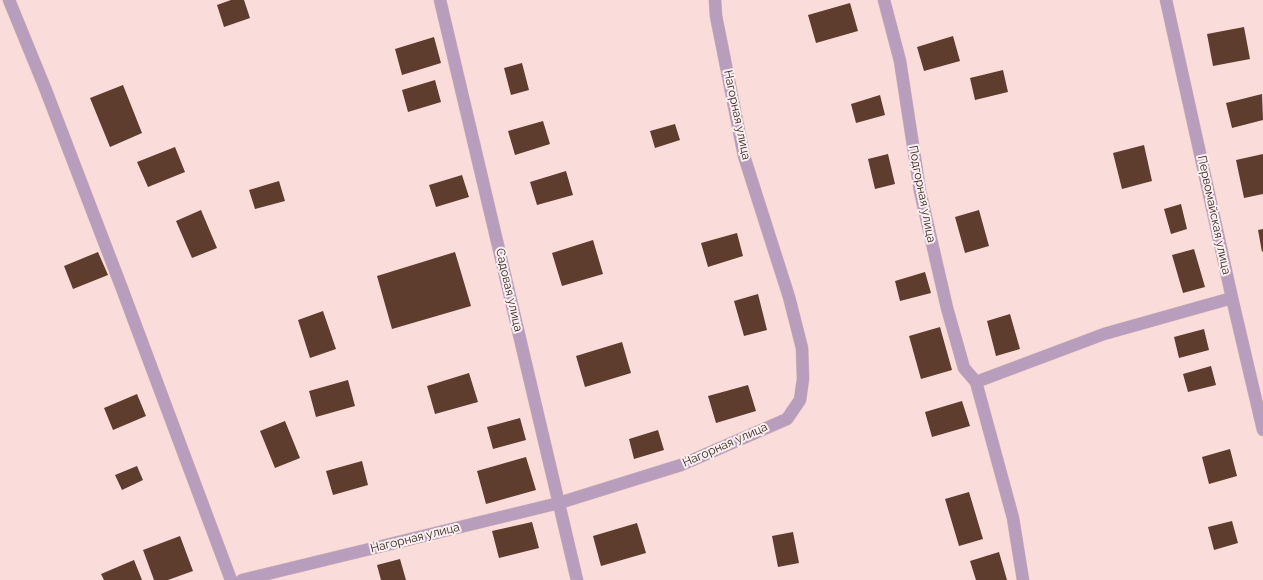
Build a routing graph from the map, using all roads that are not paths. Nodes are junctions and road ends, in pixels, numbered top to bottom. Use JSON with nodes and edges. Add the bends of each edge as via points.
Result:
{"nodes":[{"id":1,"x":9,"y":0,"type":"edge"},
{"id":2,"x":440,"y":0,"type":"edge"},
{"id":3,"x":715,"y":0,"type":"edge"},
{"id":4,"x":884,"y":0,"type":"edge"},
{"id":5,"x":1166,"y":0,"type":"edge"},
{"id":6,"x":1232,"y":298,"type":"junction"},
{"id":7,"x":976,"y":382,"type":"junction"},
{"id":8,"x":1263,"y":430,"type":"edge"},
{"id":9,"x":559,"y":503,"type":"junction"},
{"id":10,"x":231,"y":580,"type":"edge"},
{"id":11,"x":242,"y":580,"type":"edge"},
{"id":12,"x":577,"y":580,"type":"edge"},
{"id":13,"x":1023,"y":580,"type":"edge"}],
"edges":[{"from":1,"to":10,"type":"street","via":[[45,88]]},
{"from":2,"to":9,"type":"street","name":"Садовая улица"},
{"from":3,"to":9,"type":"street","name":"Нагорная улица","via":[[744,156],[789,297],[802,348],[803,379],[800,400],[787,418],[681,465]]},
{"from":4,"to":7,"type":"street","name":"Подгорная улица","via":[[900,61],[920,191],[947,308],[964,368]]},
{"from":5,"to":6,"type":"street","name":"Первомайская улица"},
{"from":6,"to":7,"type":"street","via":[[1104,334]]},
{"from":6,"to":8,"type":"street","name":"Первомайская улица"},
{"from":7,"to":13,"type":"street","name":"Подгорная улица","via":[[1013,518]]},
{"from":9,"to":11,"type":"street","name":"Нагорная улица"},
{"from":9,"to":12,"type":"street","name":"Садовая улица"}]}
